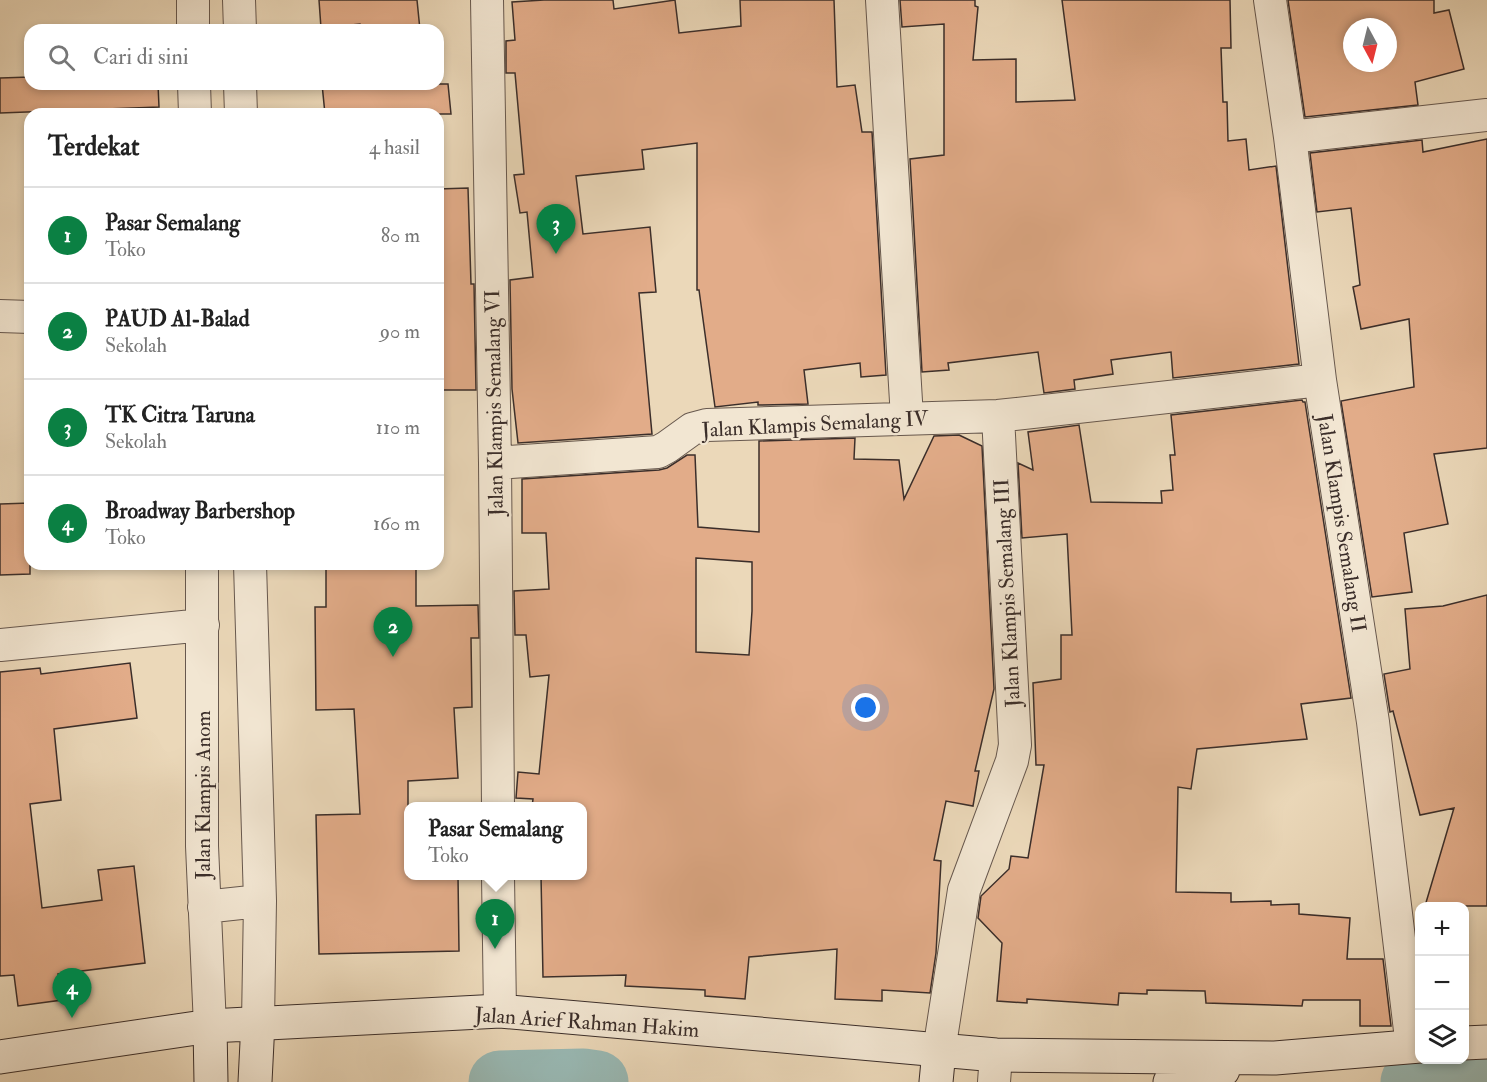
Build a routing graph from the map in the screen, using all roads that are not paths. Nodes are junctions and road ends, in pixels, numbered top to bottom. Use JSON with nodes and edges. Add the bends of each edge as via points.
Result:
{"nodes":[{"id":1,"x":193,"y":0,"type":"edge"},
{"id":2,"x":239,"y":0,"type":"edge"},
{"id":3,"x":487,"y":0,"type":"edge"},
{"id":4,"x":882,"y":0,"type":"edge"},
{"id":5,"x":1270,"y":0,"type":"edge"},
{"id":6,"x":194,"y":24,"type":"edge"},
{"id":7,"x":240,"y":24,"type":"edge"},
{"id":8,"x":194,"y":90,"type":"edge"},
{"id":9,"x":240,"y":90,"type":"edge"},
{"id":10,"x":195,"y":108,"type":"edge"},
{"id":11,"x":241,"y":108,"type":"edge"},
{"id":12,"x":1487,"y":115,"type":"edge"},
{"id":13,"x":1290,"y":137,"type":"junction"},
{"id":14,"x":0,"y":316,"type":"edge"},
{"id":15,"x":24,"y":317,"type":"edge"},
{"id":16,"x":1320,"y":380,"type":"junction"},
{"id":17,"x":999,"y":416,"type":"junction"},
{"id":18,"x":907,"y":418,"type":"junction"},
{"id":19,"x":495,"y":463,"type":"junction"},
{"id":20,"x":202,"y":570,"type":"edge"},
{"id":21,"x":250,"y":570,"type":"edge"},
{"id":22,"x":203,"y":625,"type":"junction"},
{"id":23,"x":0,"y":645,"type":"edge"},
{"id":24,"x":498,"y":802,"type":"edge"},
{"id":25,"x":498,"y":880,"type":"edge"},
{"id":26,"x":260,"y":902,"type":"junction"},
{"id":27,"x":204,"y":907,"type":"junction"},
{"id":28,"x":500,"y":1011,"type":"junction"},
{"id":29,"x":258,"y":1022,"type":"junction"},
{"id":30,"x":1415,"y":1038,"type":"edge"},
{"id":31,"x":1487,"y":1042,"type":"edge"},
{"id":32,"x":1469,"y":1044,"type":"edge"},
{"id":33,"x":1415,"y":1046,"type":"edge"},
{"id":34,"x":210,"y":1055,"type":"edge"},
{"id":35,"x":0,"y":1057,"type":"edge"},
{"id":36,"x":1275,"y":1058,"type":"junction"},
{"id":37,"x":937,"y":1066,"type":"edge"},
{"id":38,"x":995,"y":1068,"type":"edge"},
{"id":39,"x":256,"y":1069,"type":"edge"},
{"id":40,"x":1170,"y":1082,"type":"edge"}],
"edges":[{"from":1,"to":6,"type":"street"},
{"from":2,"to":7,"type":"street"},
{"from":3,"to":19,"type":"street","name":"Jalan Klampis Semalang VI"},
{"from":4,"to":18,"type":"street"},
{"from":5,"to":13,"type":"street","name":"Jalan Klampis Semalang II"},
{"from":8,"to":10,"type":"street"},
{"from":9,"to":11,"type":"street"},
{"from":12,"to":13,"type":"street"},
{"from":13,"to":16,"type":"street","name":"Jalan Klampis Semalang II"},
{"from":14,"to":15,"type":"street"},
{"from":16,"to":17,"type":"street"},
{"from":16,"to":30,"type":"street","name":"Jalan Klampis Semalang II","via":[[1373,722]]},
{"from":17,"to":18,"type":"street","name":"Jalan Klampis Semalang IV"},
{"from":17,"to":37,"type":"street","name":"Jalan Klampis Semalang III","via":[[1015,745],[964,890]]},
{"from":18,"to":19,"type":"street","name":"Jalan Klampis Semalang IV","via":[[707,425],[692,429],[658,452]]},
{"from":19,"to":24,"type":"street","name":"Jalan Klampis Semalang VI"},
{"from":20,"to":22,"type":"street","name":"Jalan Klampis Anom"},
{"from":21,"to":26,"type":"street"},
{"from":22,"to":23,"type":"street"},
{"from":22,"to":27,"type":"street","name":"Jalan Klampis Anom"},
{"from":25,"to":28,"type":"street"},
{"from":26,"to":27,"type":"street"},
{"from":26,"to":29,"type":"street"},
{"from":27,"to":34,"type":"street","name":"Jalan Klampis Anom"},
{"from":28,"to":29,"type":"street","name":"Jalan Arief Rahman Hakim"},
{"from":28,"to":37,"type":"street","name":"Jalan Arief Rahman Hakim"},
{"from":29,"to":34,"type":"street","name":"Jalan Arief Rahman Hakim"},
{"from":29,"to":39,"type":"street"},
{"from":31,"to":32,"type":"street"},
{"from":33,"to":36,"type":"street"},
{"from":34,"to":35,"type":"street","name":"Jalan Arief Rahman Hakim"},
{"from":36,"to":38,"type":"street","name":"Jalan Arief Rahman Hakim"},
{"from":36,"to":40,"type":"street"},
{"from":37,"to":38,"type":"street","name":"Jalan Arief Rahman Hakim"}]}
